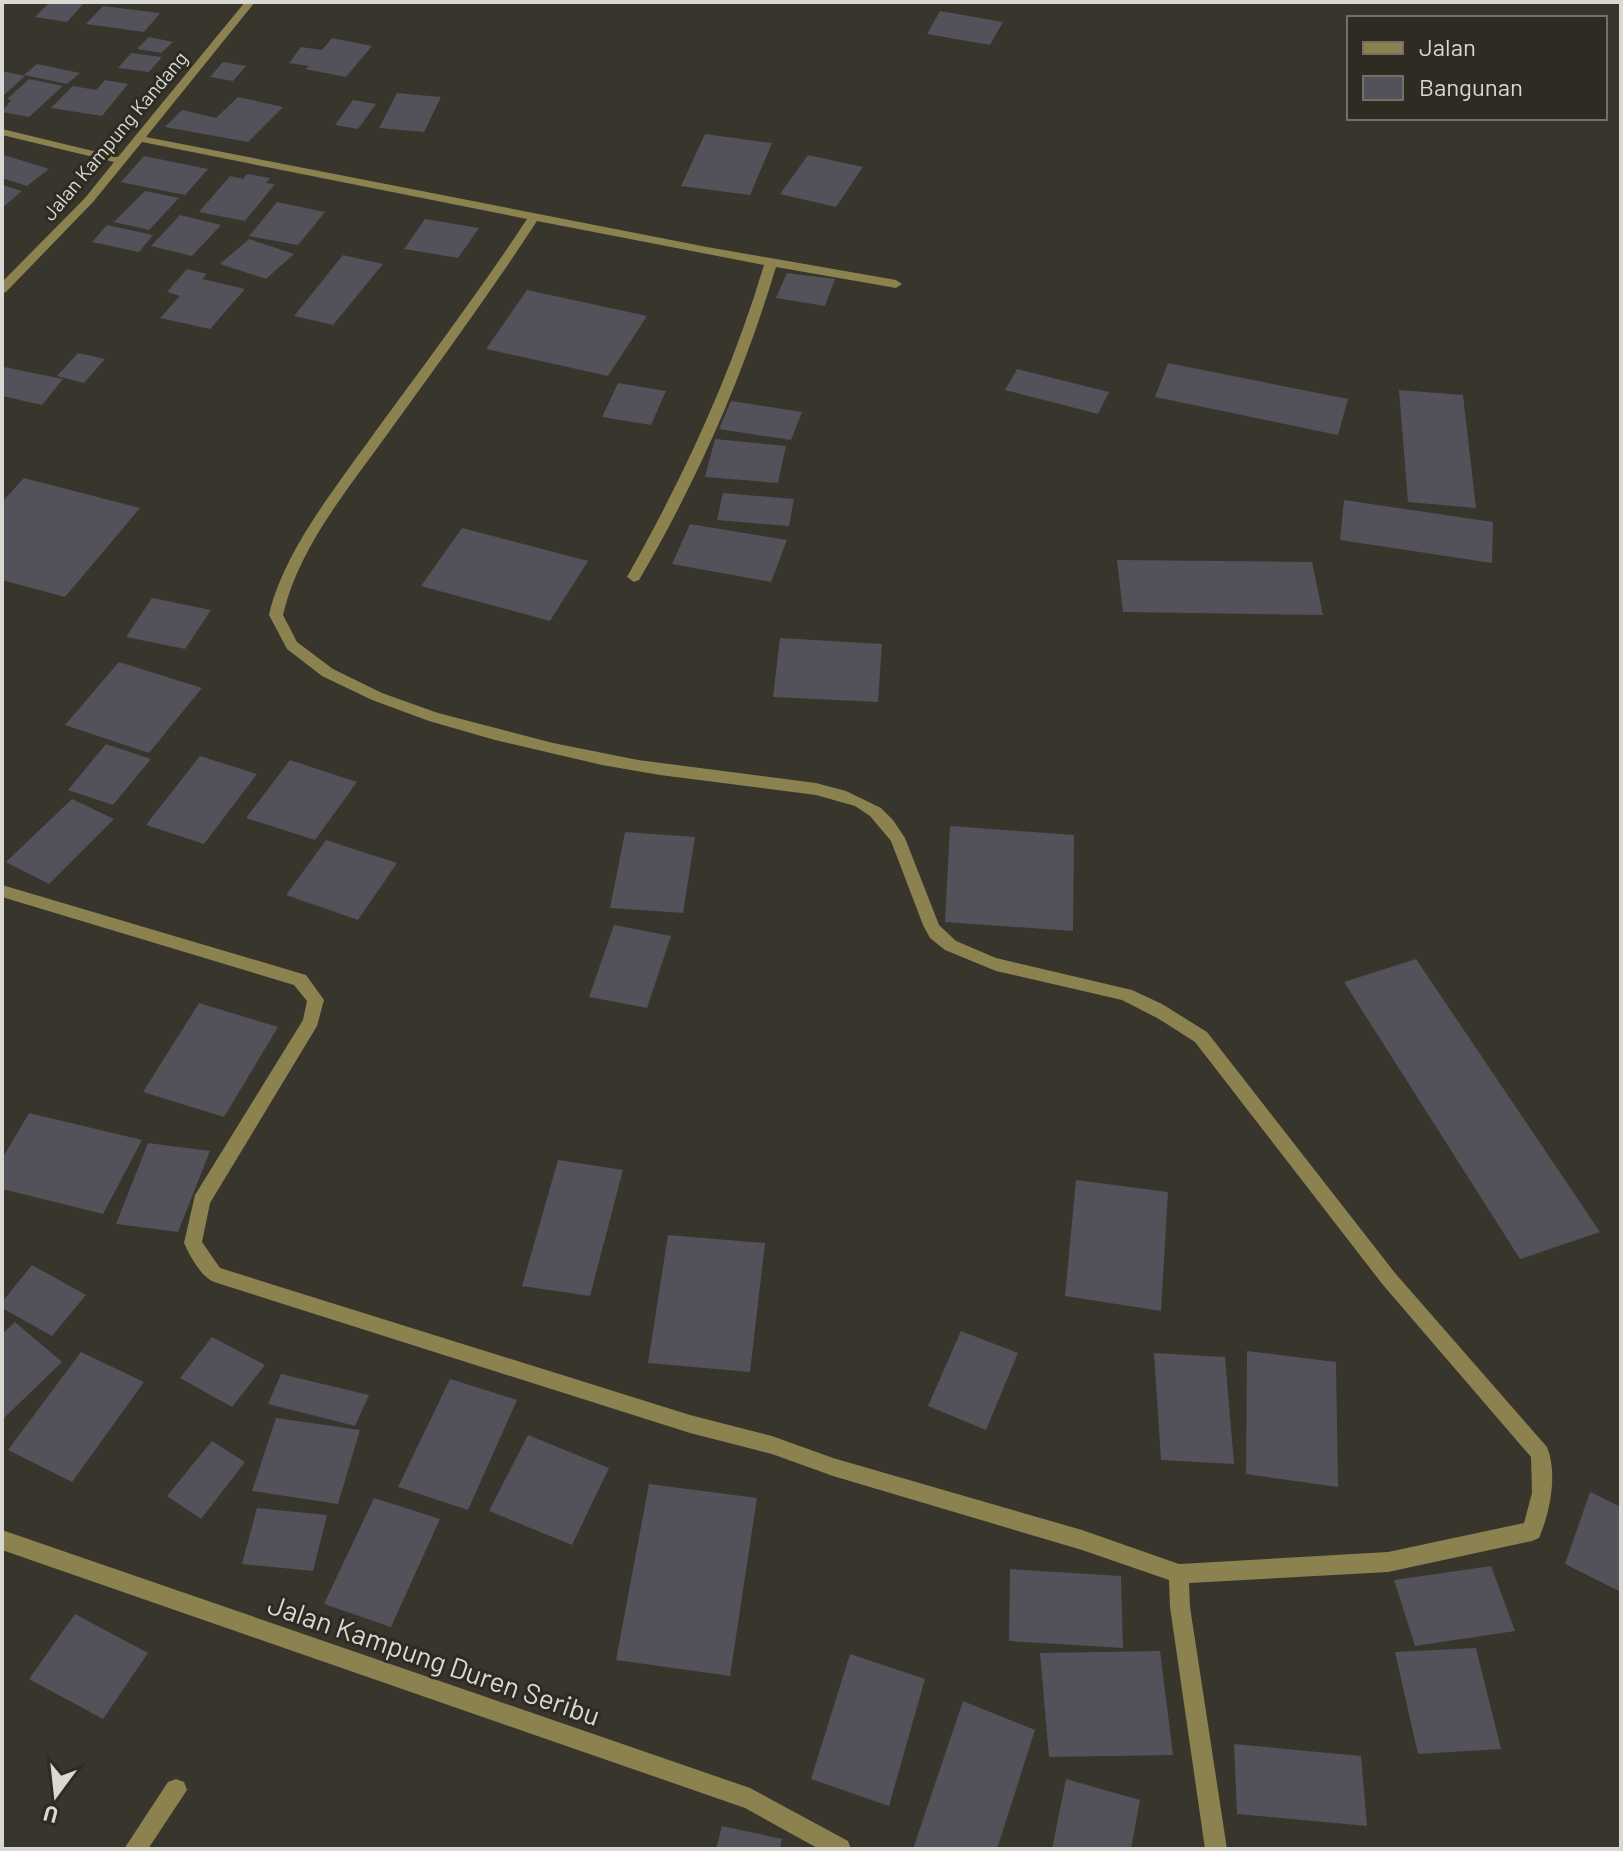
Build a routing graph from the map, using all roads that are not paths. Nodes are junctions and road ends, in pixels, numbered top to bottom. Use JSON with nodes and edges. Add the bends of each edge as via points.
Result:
{"nodes":[{"id":1,"x":250,"y":2,"type":"edge"},
{"id":2,"x":2,"y":132,"type":"edge"},
{"id":3,"x":141,"y":139,"type":"junction"},
{"id":4,"x":122,"y":161,"type":"junction"},
{"id":5,"x":533,"y":218,"type":"junction"},
{"id":6,"x":771,"y":263,"type":"junction"},
{"id":7,"x":896,"y":284,"type":"dead end"},
{"id":8,"x":2,"y":289,"type":"edge"},
{"id":9,"x":634,"y":577,"type":"dead end"},
{"id":10,"x":2,"y":891,"type":"edge"},
{"id":11,"x":2,"y":1540,"type":"edge"},
{"id":12,"x":1179,"y":1574,"type":"junction"},
{"id":13,"x":176,"y":1790,"type":"dead end"},
{"id":14,"x":135,"y":1849,"type":"edge"},
{"id":15,"x":840,"y":1849,"type":"edge"},
{"id":16,"x":1216,"y":1849,"type":"edge"}],
"edges":[{"from":1,"to":3,"type":"street","name":"Jalan Kampung Kandang"},
{"from":2,"to":4,"type":"street"},
{"from":3,"to":4,"type":"street","name":"Jalan Kampung Kandang"},
{"from":3,"to":5,"type":"street"},
{"from":4,"to":8,"type":"street","name":"Jalan Kampung Kandang"},
{"from":5,"to":6,"type":"street"},
{"from":5,"to":12,"type":"street","via":[[310,537],[280,589],[275,614],[285,637],[305,658],[345,682],[453,724],[641,766],[856,798],[884,816],[904,849],[935,933],[959,951],[992,964],[1123,994],[1201,1037],[1389,1279],[1540,1454],[1542,1493],[1532,1531],[1388,1562]]},
{"from":6,"to":7,"type":"street"},
{"from":6,"to":9,"type":"street","via":[[712,426]]},
{"from":10,"to":12,"type":"street","via":[[300,980],[316,1000],[311,1021],[201,1201],[193,1243],[214,1274]]},
{"from":11,"to":15,"type":"street","name":"Jalan Kampung Duren Seribu","via":[[750,1799]]},
{"from":12,"to":16,"type":"street"},
{"from":13,"to":14,"type":"street"}]}
